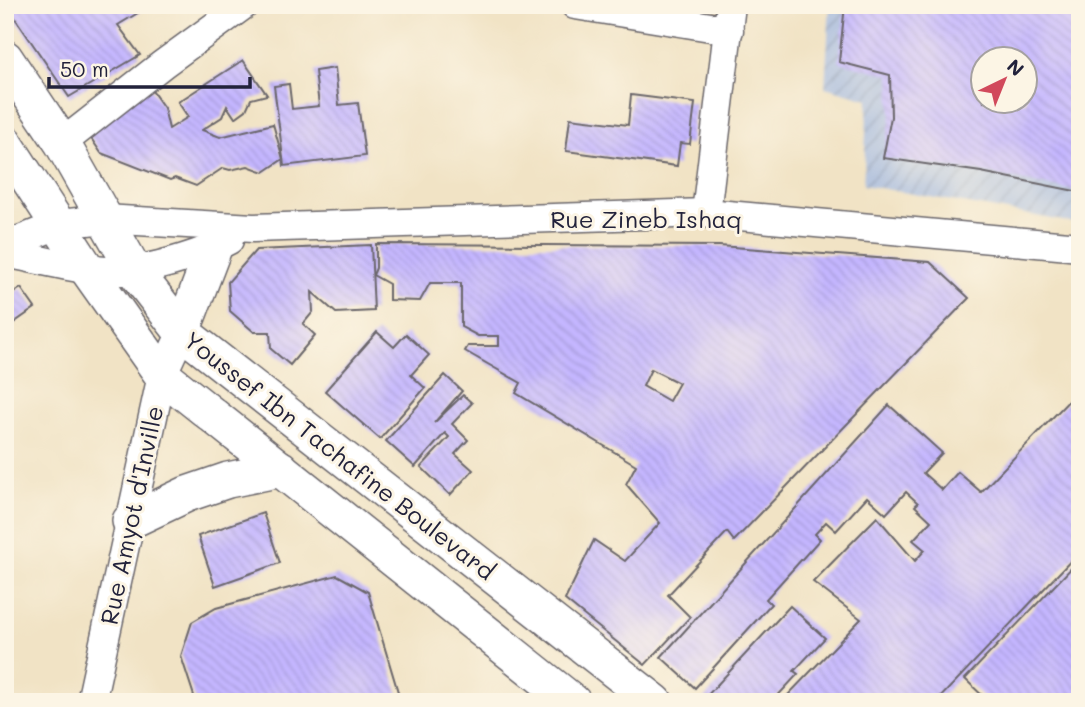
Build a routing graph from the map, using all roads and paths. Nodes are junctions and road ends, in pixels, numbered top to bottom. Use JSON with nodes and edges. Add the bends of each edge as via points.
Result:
{"nodes":[{"id":1,"x":244,"y":5,"type":"edge"},
{"id":2,"x":575,"y":5,"type":"edge"},
{"id":3,"x":730,"y":18,"type":"edge"},
{"id":4,"x":5,"y":58,"type":"edge"},
{"id":5,"x":5,"y":143,"type":"edge"},
{"id":6,"x":62,"y":143,"type":"junction"},
{"id":7,"x":706,"y":213,"type":"junction"},
{"id":8,"x":105,"y":219,"type":"junction"},
{"id":9,"x":60,"y":224,"type":"junction"},
{"id":10,"x":253,"y":228,"type":"junction"},
{"id":11,"x":5,"y":246,"type":"edge"},
{"id":12,"x":1080,"y":247,"type":"edge"},
{"id":13,"x":214,"y":248,"type":"junction"},
{"id":14,"x":5,"y":253,"type":"edge"},
{"id":15,"x":87,"y":268,"type":"junction"},
{"id":16,"x":134,"y":270,"type":"junction"},
{"id":17,"x":182,"y":332,"type":"junction"},
{"id":18,"x":162,"y":375,"type":"junction"},
{"id":19,"x":281,"y":469,"type":"junction"},
{"id":20,"x":130,"y":521,"type":"junction"},
{"id":21,"x":91,"y":702,"type":"edge"},
{"id":22,"x":573,"y":702,"type":"edge"},
{"id":23,"x":655,"y":702,"type":"edge"}],
"edges":[{"from":1,"to":6,"type":"street"},
{"from":2,"to":3,"type":"street"},
{"from":3,"to":7,"type":"street"},
{"from":4,"to":6,"type":"main road","name":"Youssef Ibn Tachafine Boulevard"},
{"from":5,"to":9,"type":"main road","name":"Youssef Ibn Tachafine Boulevard"},
{"from":6,"to":8,"type":"main road","name":"Youssef Ibn Tachafine Boulevard"},
{"from":7,"to":10,"type":"street","name":"Rue Zineb Ishaq"},
{"from":7,"to":12,"type":"street","name":"Rue Zineb Ishaq"},
{"from":8,"to":9,"type":"street","name":"Rue Zineb Ishaq"},
{"from":8,"to":10,"type":"street","name":"Rue Zineb Ishaq"},
{"from":8,"to":16,"type":"main road","name":"Youssef Ibn Tachafine Boulevard"},
{"from":9,"to":11,"type":"street","name":"Rue Zineb Ishaq"},
{"from":9,"to":15,"type":"main road","name":"Youssef Ibn Tachafine Boulevard"},
{"from":10,"to":13,"type":"street","name":"Rue Zineb Ishaq"},
{"from":13,"to":16,"type":"street","name":"Rue Zineb Ishaq"},
{"from":13,"to":17,"type":"main road"},
{"from":14,"to":15,"type":"street","name":"Rue Zineb Ishaq"},
{"from":15,"to":16,"type":"street","name":"Rue Zineb Ishaq"},
{"from":15,"to":18,"type":"main road","name":"Youssef Ibn Tachafine Boulevard"},
{"from":16,"to":17,"type":"main road","name":"Youssef Ibn Tachafine Boulevard"},
{"from":17,"to":18,"type":"street","name":"Rue Amyot d'Inville"},
{"from":17,"to":23,"type":"main road","name":"Youssef Ibn Tachafine Boulevard"},
{"from":18,"to":19,"type":"main road","name":"Youssef Ibn Tachafine Boulevard"},
{"from":18,"to":20,"type":"street","name":"Rue Amyot d'Inville"},
{"from":19,"to":20,"type":"main road","via":[[187,494]]},
{"from":19,"to":22,"type":"main road","name":"Youssef Ibn Tachafine Boulevard"},
{"from":20,"to":21,"type":"street","name":"Rue Amyot d'Inville"}]}
